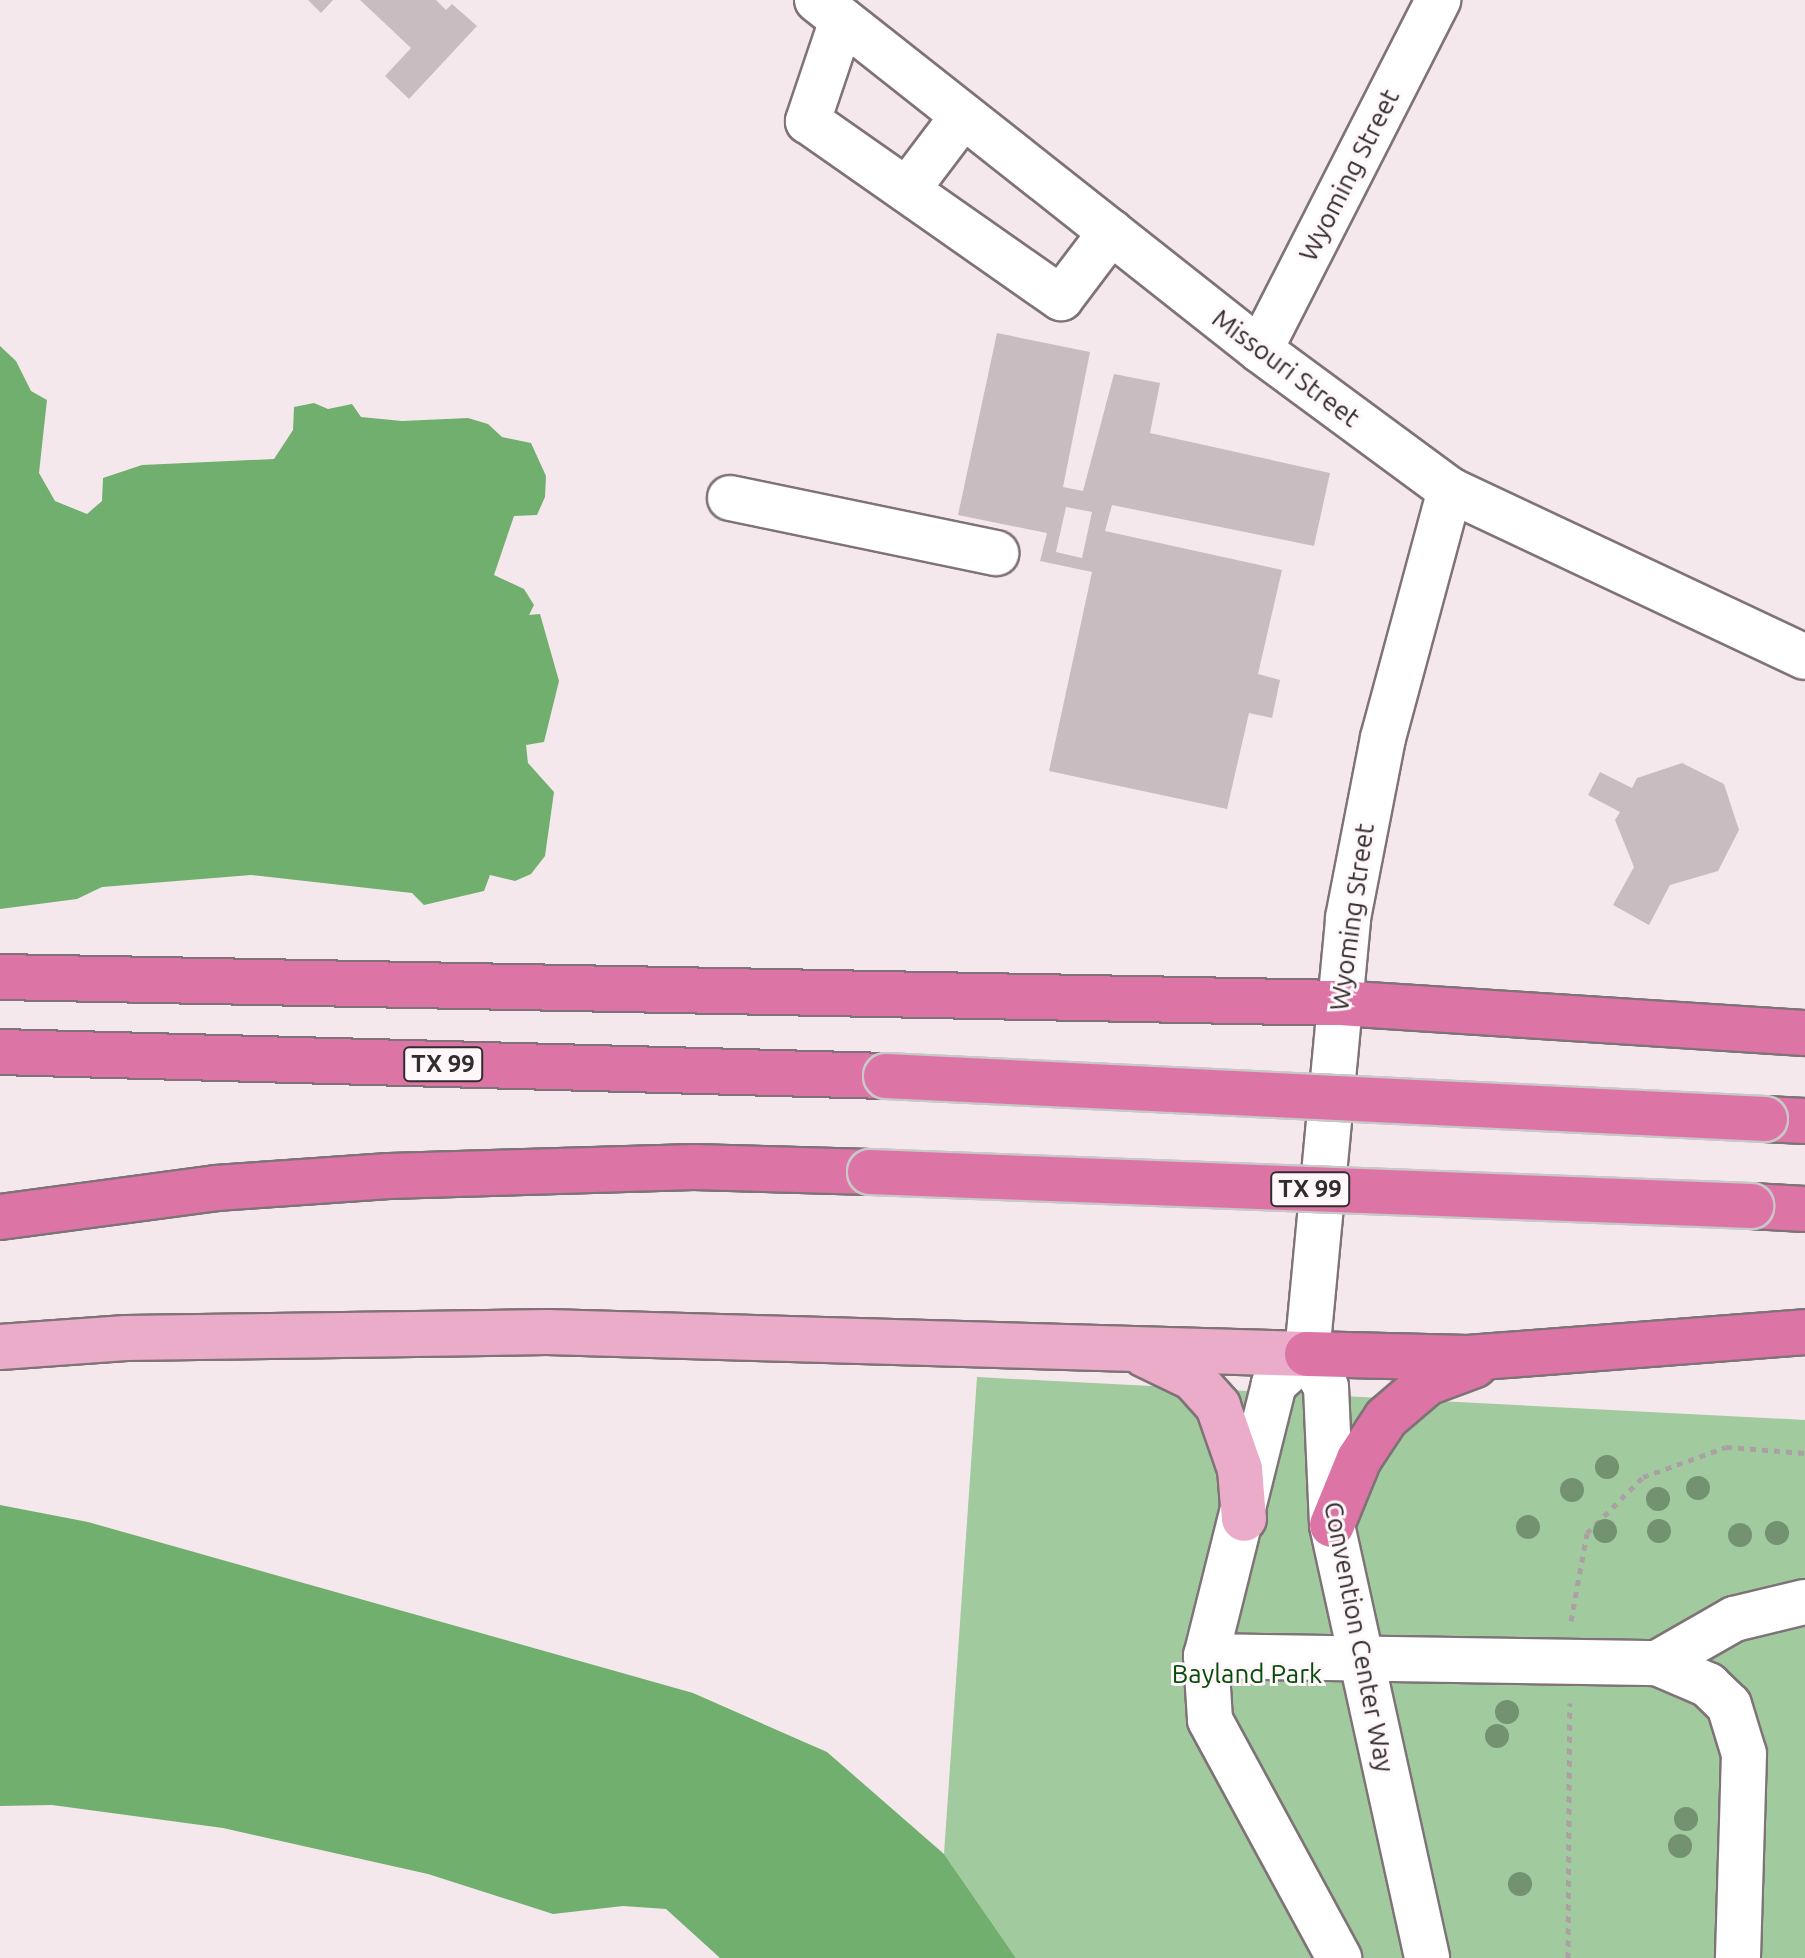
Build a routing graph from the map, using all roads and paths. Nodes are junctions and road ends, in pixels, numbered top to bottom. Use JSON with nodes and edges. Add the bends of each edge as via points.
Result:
{"nodes":[{"id":1,"x":1438,"y":0,"type":"edge"},
{"id":2,"x":829,"y":10,"type":"edge"},
{"id":3,"x":963,"y":116,"type":"junction"},
{"id":4,"x":907,"y":190,"type":"junction"},
{"id":5,"x":1111,"y":232,"type":"junction"},
{"id":6,"x":1260,"y":350,"type":"junction"},
{"id":7,"x":1450,"y":490,"type":"junction"},
{"id":8,"x":730,"y":498,"type":"dead end"},
{"id":9,"x":996,"y":553,"type":"dead end"},
{"id":10,"x":1805,"y":657,"type":"edge"},
{"id":11,"x":0,"y":977,"type":"edge"},
{"id":12,"x":1339,"y":1003,"type":"junction"},
{"id":13,"x":1805,"y":1033,"type":"edge"},
{"id":14,"x":0,"y":1052,"type":"edge"},
{"id":15,"x":1785,"y":1120,"type":"edge"},
{"id":16,"x":1805,"y":1209,"type":"edge"},
{"id":17,"x":0,"y":1217,"type":"edge"},
{"id":18,"x":1805,"y":1332,"type":"edge"},
{"id":19,"x":0,"y":1347,"type":"edge"},
{"id":20,"x":1124,"y":1348,"type":"junction"},
{"id":21,"x":1307,"y":1354,"type":"junction"},
{"id":22,"x":1524,"y":1355,"type":"junction"},
{"id":23,"x":1244,"y":1519,"type":"junction"},
{"id":24,"x":1332,"y":1525,"type":"junction"},
{"id":25,"x":1805,"y":1602,"type":"edge"},
{"id":26,"x":1206,"y":1656,"type":"junction"},
{"id":27,"x":1360,"y":1659,"type":"junction"},
{"id":28,"x":1657,"y":1663,"type":"junction"},
{"id":29,"x":1339,"y":1958,"type":"edge"},
{"id":30,"x":1427,"y":1958,"type":"edge"},
{"id":31,"x":1738,"y":1958,"type":"edge"}],
"edges":[{"from":1,"to":6,"type":"street","name":"Wyoming Street"},
{"from":2,"to":3,"type":"street","name":"Missouri Street"},
{"from":2,"to":4,"type":"street","via":[[808,121]]},
{"from":3,"to":4,"type":"street"},
{"from":3,"to":5,"type":"street","name":"Missouri Street"},
{"from":4,"to":5,"type":"street","via":[[1061,298]]},
{"from":5,"to":6,"type":"street","name":"Missouri Street"},
{"from":6,"to":7,"type":"street","name":"Missouri Street"},
{"from":7,"to":10,"type":"street","name":"Missouri Street"},
{"from":7,"to":12,"type":"street","name":"Wyoming Street","via":[[1383,738]]},
{"from":8,"to":9,"type":"street"},
{"from":11,"to":12,"type":"highway"},
{"from":12,"to":13,"type":"highway"},
{"from":12,"to":21,"type":"street","name":"Wyoming Street"},
{"from":14,"to":15,"type":"highway","number":"TX 99","bridge":true,"via":[[886,1076]]},
{"from":16,"to":17,"type":"highway","number":"TX 99","bridge":true,"via":[[680,1167],[389,1176],[216,1188]]},
{"from":18,"to":22,"type":"highway"},
{"from":19,"to":20,"type":"main road","via":[[126,1338],[547,1332]]},
{"from":20,"to":21,"type":"main road"},
{"from":20,"to":23,"type":"main road","via":[[1168,1362],[1218,1406],[1240,1469]]},
{"from":21,"to":22,"type":"highway"},
{"from":21,"to":23,"type":"street","via":[[1274,1384]]},
{"from":21,"to":24,"type":"street","name":"Convention Center Way","via":[[1326,1387]]},
{"from":22,"to":24,"type":"highway","via":[[1462,1368],[1427,1383],[1386,1418],[1359,1459]]},
{"from":23,"to":26,"type":"street"},
{"from":24,"to":27,"type":"street","name":"Convention Center Way"},
{"from":25,"to":28,"type":"street","via":[[1734,1619]]},
{"from":26,"to":27,"type":"street"},
{"from":26,"to":29,"type":"street","via":[[1210,1720]]},
{"from":27,"to":28,"type":"street"},
{"from":27,"to":30,"type":"street","name":"Convention Center Way"},
{"from":28,"to":31,"type":"street","via":[[1708,1685],[1741,1728]]}]}
